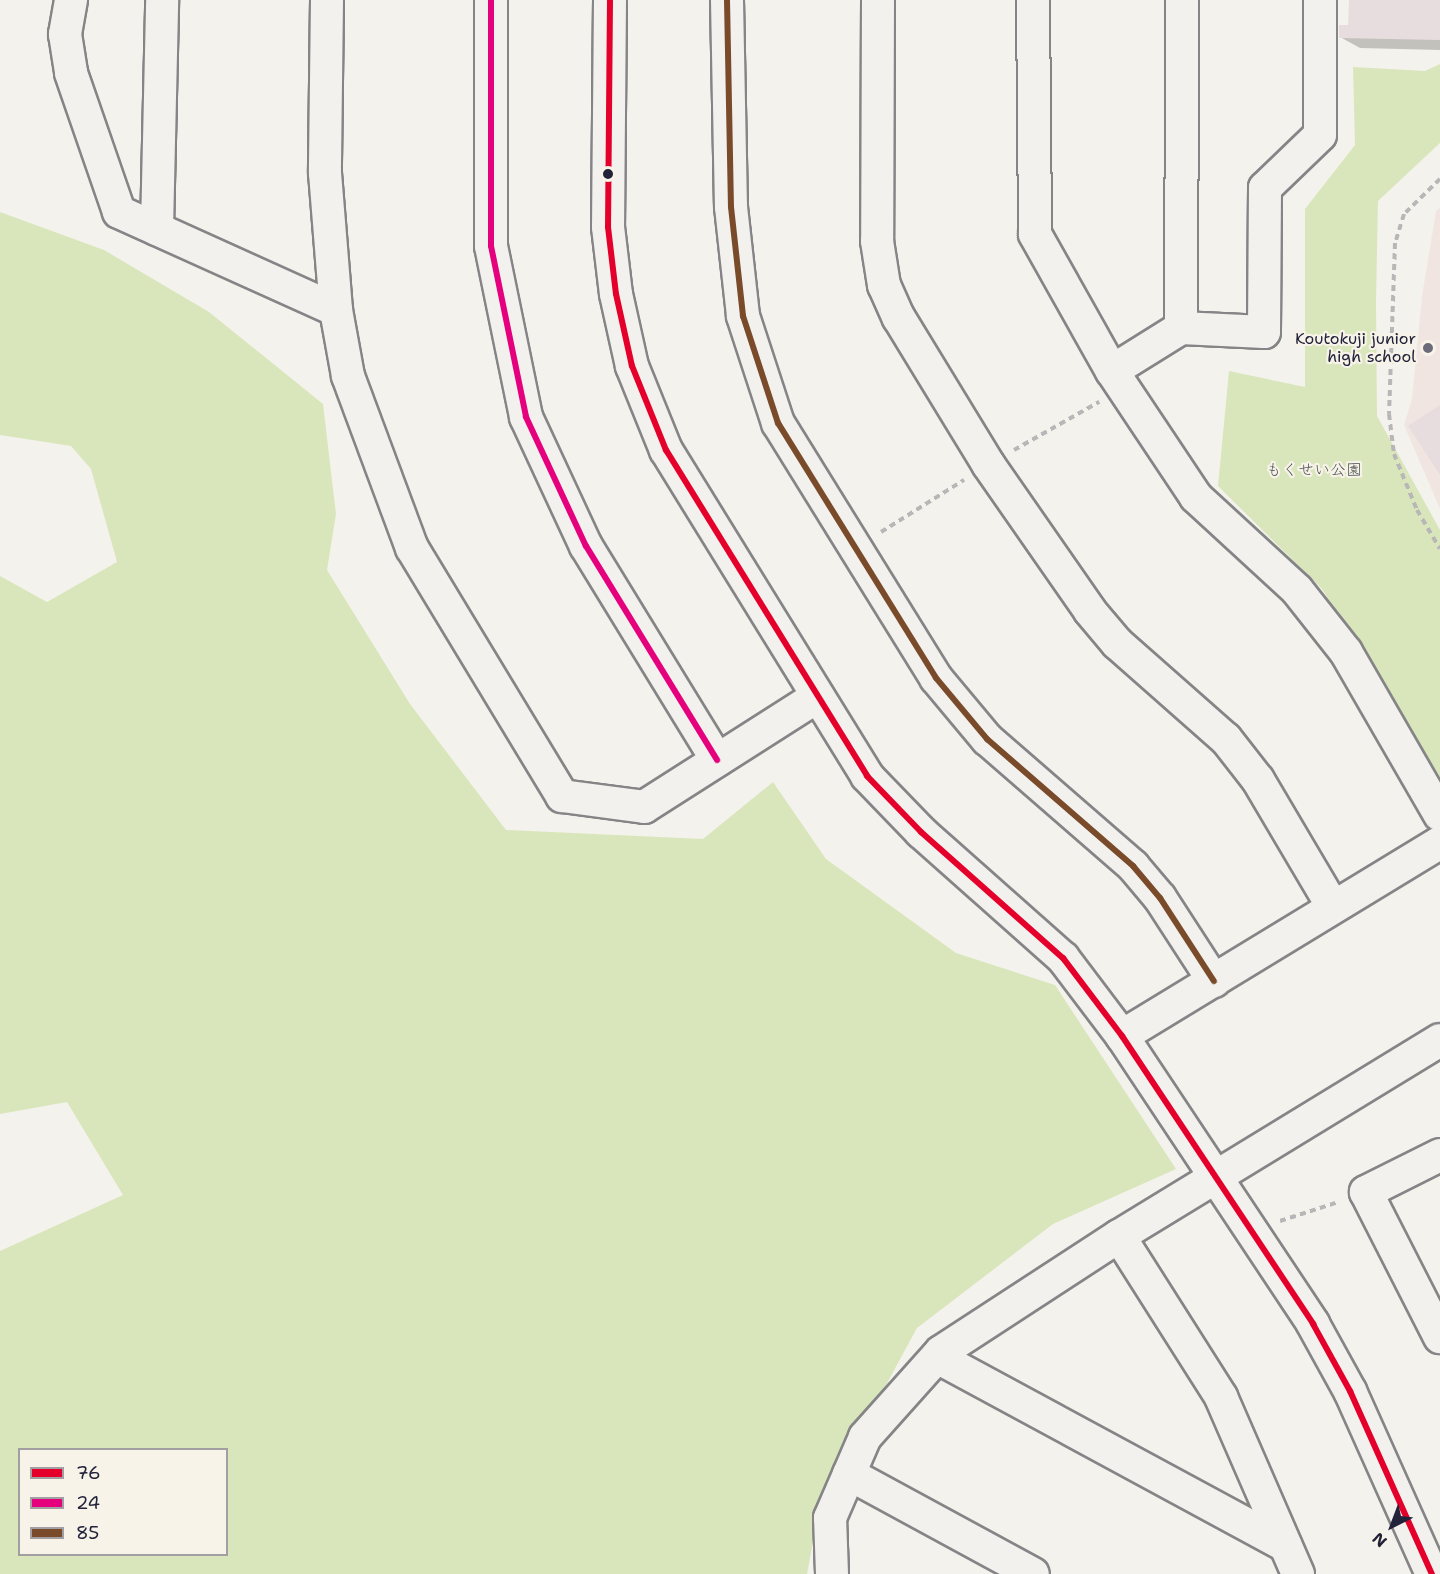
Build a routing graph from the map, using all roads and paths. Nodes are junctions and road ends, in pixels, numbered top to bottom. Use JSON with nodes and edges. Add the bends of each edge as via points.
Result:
{"nodes":[{"id":1,"x":71,"y":0,"type":"edge"},
{"id":2,"x":162,"y":0,"type":"edge"},
{"id":3,"x":327,"y":0,"type":"edge"},
{"id":4,"x":491,"y":0,"type":"edge"},
{"id":5,"x":610,"y":0,"type":"edge"},
{"id":6,"x":727,"y":0,"type":"edge"},
{"id":7,"x":878,"y":0,"type":"edge"},
{"id":8,"x":1033,"y":0,"type":"edge"},
{"id":9,"x":1182,"y":0,"type":"edge"},
{"id":10,"x":1320,"y":0,"type":"edge"},
{"id":11,"x":1440,"y":179,"type":"edge"},
{"id":12,"x":157,"y":229,"type":"junction"},
{"id":13,"x":336,"y":310,"type":"junction"},
{"id":14,"x":1182,"y":328,"type":"junction"},
{"id":15,"x":1117,"y":380,"type":"junction"},
{"id":16,"x":988,"y":464,"type":"junction"},
{"id":17,"x":855,"y":548,"type":"junction"},
{"id":18,"x":1440,"y":549,"type":"edge"},
{"id":19,"x":818,"y":696,"type":"junction"},
{"id":20,"x":717,"y":760,"type":"junction"},
{"id":21,"x":1440,"y":815,"type":"edge"},
{"id":22,"x":1440,"y":843,"type":"edge"},
{"id":23,"x":1333,"y":907,"type":"junction"},
{"id":24,"x":1214,"y":981,"type":"junction"},
{"id":25,"x":1122,"y":1036,"type":"junction"},
{"id":26,"x":1440,"y":1040,"type":"edge"},
{"id":27,"x":1440,"y":1155,"type":"edge"},
{"id":28,"x":1216,"y":1177,"type":"junction"},
{"id":29,"x":1345,"y":1199,"type":"dead end"},
{"id":30,"x":1279,"y":1221,"type":"dead end"},
{"id":31,"x":1119,"y":1236,"type":"junction"},
{"id":32,"x":1440,"y":1337,"type":"edge"},
{"id":33,"x":937,"y":1357,"type":"junction"},
{"id":34,"x":849,"y":1474,"type":"junction"},
{"id":35,"x":1285,"y":1545,"type":"junction"},
{"id":36,"x":832,"y":1574,"type":"edge"},
{"id":37,"x":1033,"y":1574,"type":"edge"},
{"id":38,"x":1298,"y":1574,"type":"edge"},
{"id":39,"x":1432,"y":1574,"type":"edge"}],
"edges":[{"from":1,"to":12,"type":"street","via":[[65,34],[71,73],[119,212]]},
{"from":2,"to":12,"type":"street"},
{"from":3,"to":13,"type":"street","via":[[325,173]]},
{"from":4,"to":20,"type":"street","via":[[491,246],[526,417],[586,546]]},
{"from":5,"to":19,"type":"street","via":[[608,227],[616,294],[633,366],[666,450]]},
{"from":6,"to":17,"type":"street","via":[[731,207],[743,316],[778,423]]},
{"from":7,"to":16,"type":"street","via":[[877,241],[884,285]]},
{"from":8,"to":15,"type":"street","via":[[1035,234]]},
{"from":9,"to":14,"type":"street"},
{"from":10,"to":14,"type":"street","via":[[1320,135],[1265,188],[1264,332]]},
{"from":11,"to":18,"type":"path","via":[[1404,214],[1395,243],[1389,414],[1394,454],[1417,510]]},
{"from":12,"to":13,"type":"street"},
{"from":13,"to":20,"type":"street","via":[[348,376],[412,548],[562,796],[644,807]]},
{"from":14,"to":15,"type":"street"},
{"from":15,"to":16,"type":"path"},
{"from":15,"to":21,"type":"street","via":[[1196,497],[1297,590],[1346,652]]},
{"from":16,"to":17,"type":"path"},
{"from":16,"to":23,"type":"street","via":[[1090,611],[1117,643],[1226,739],[1258,780]]},
{"from":17,"to":24,"type":"street","via":[[936,678],[954,700],[987,739],[1133,866],[1160,898]]},
{"from":19,"to":20,"type":"street"},
{"from":19,"to":25,"type":"street","via":[[867,776],[921,832],[1063,958]]},
{"from":22,"to":23,"type":"street"},
{"from":23,"to":24,"type":"street"},
{"from":24,"to":25,"type":"street"},
{"from":25,"to":28,"type":"street"},
{"from":26,"to":28,"type":"street"},
{"from":27,"to":32,"type":"street","via":[[1366,1192]]},
{"from":28,"to":31,"type":"street"},
{"from":28,"to":39,"type":"street","via":[[1313,1324],[1350,1391]]},
{"from":29,"to":30,"type":"path"},
{"from":31,"to":33,"type":"street"},
{"from":31,"to":35,"type":"street","via":[[1221,1397]]},
{"from":33,"to":34,"type":"street","via":[[865,1437]]},
{"from":33,"to":35,"type":"street"},
{"from":34,"to":36,"type":"street","via":[[830,1518]]},
{"from":34,"to":37,"type":"street"},
{"from":35,"to":38,"type":"street"}]}
